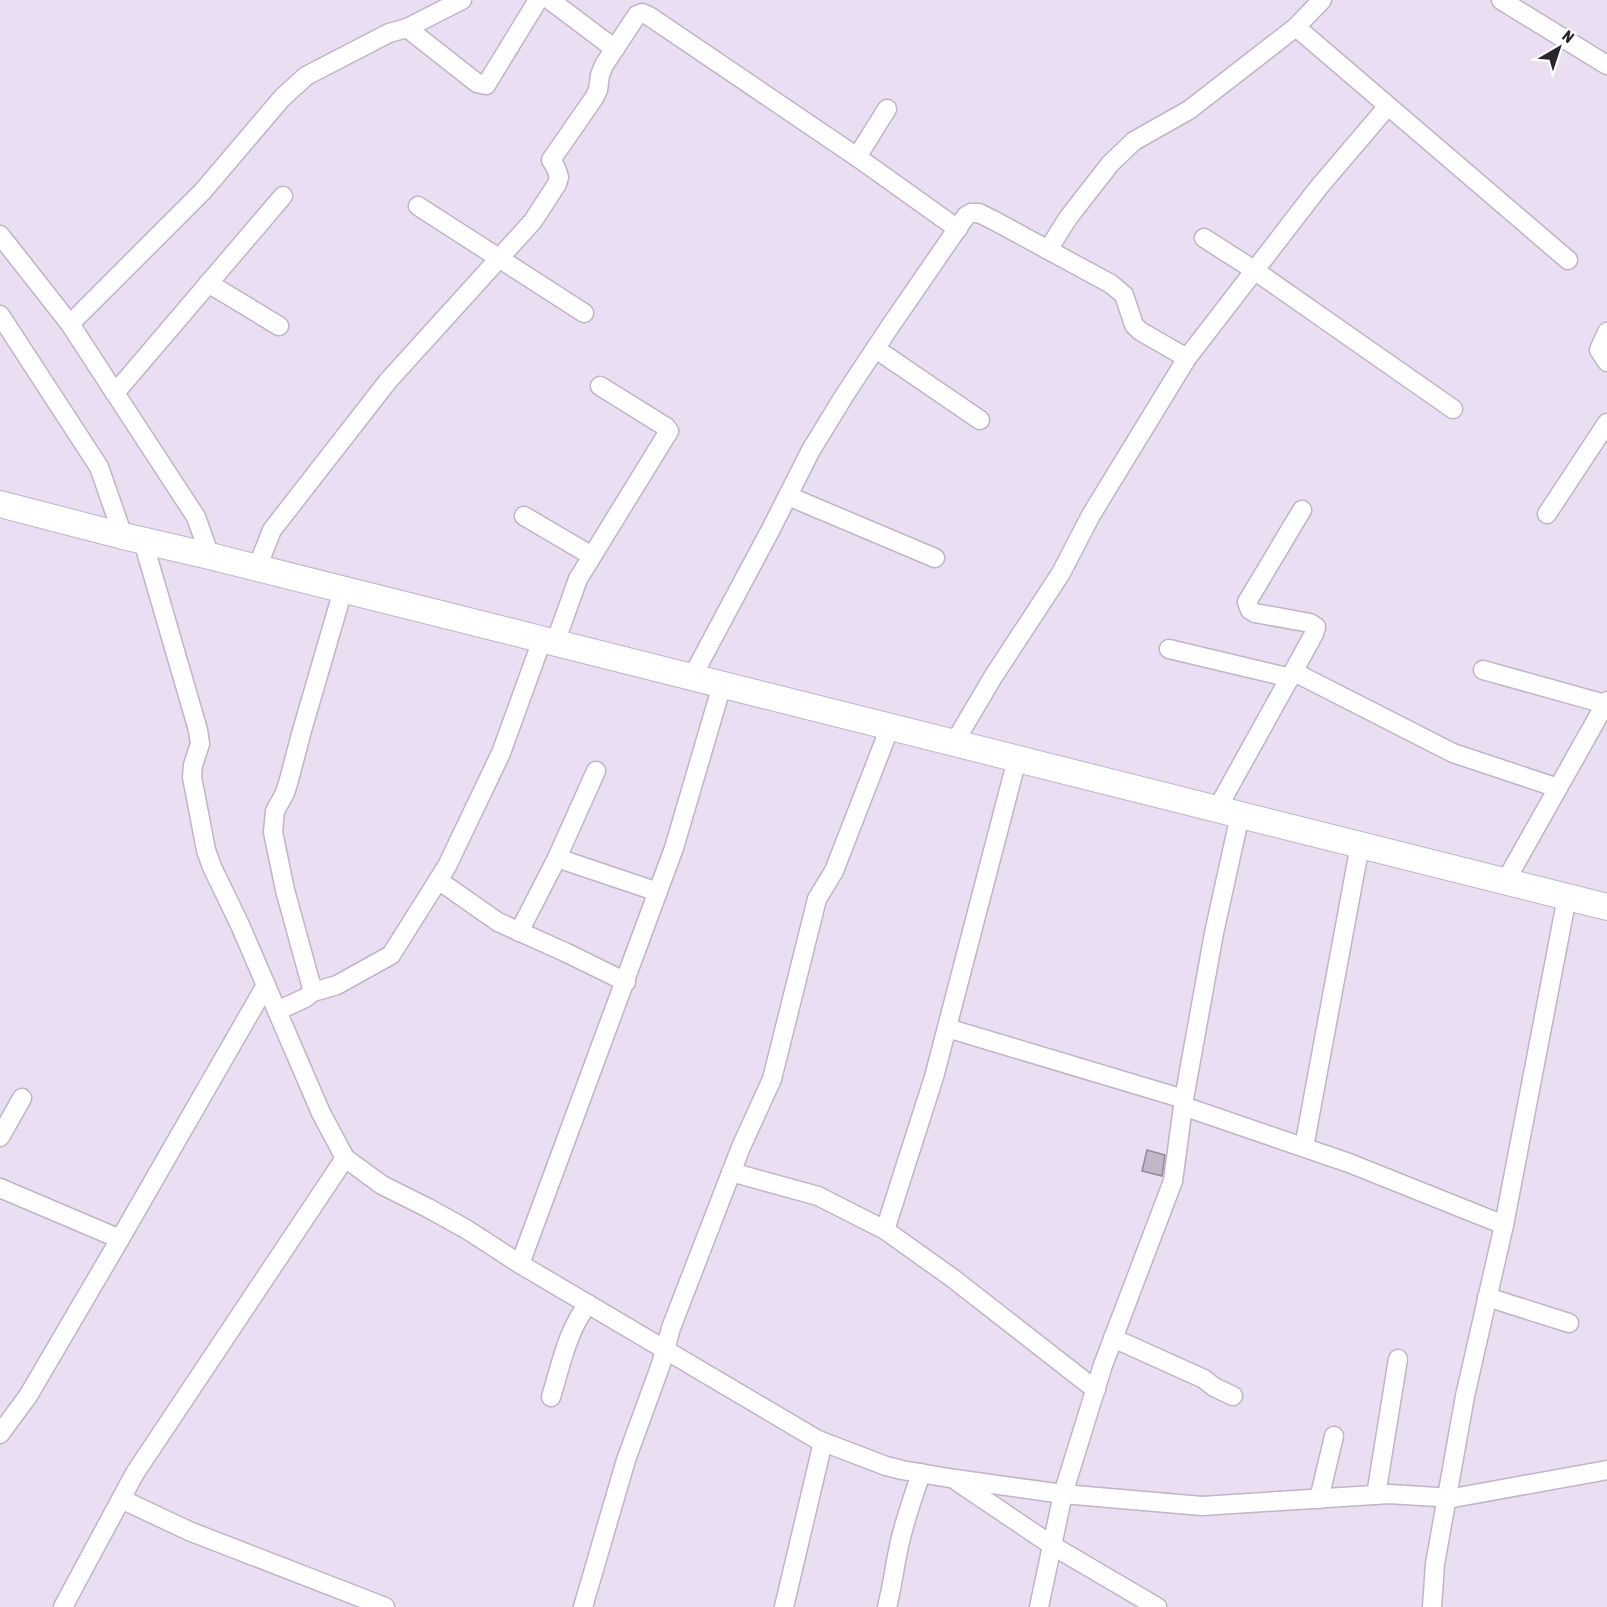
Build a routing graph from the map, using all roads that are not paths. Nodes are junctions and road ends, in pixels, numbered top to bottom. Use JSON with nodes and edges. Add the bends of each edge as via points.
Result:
{"nodes":[{"id":1,"x":462,"y":0,"type":"edge"},
{"id":2,"x":538,"y":0,"type":"edge"},
{"id":3,"x":550,"y":0,"type":"edge"},
{"id":4,"x":1322,"y":0,"type":"edge"},
{"id":5,"x":1501,"y":0,"type":"edge"},
{"id":6,"x":1296,"y":27,"type":"junction"},
{"id":7,"x":407,"y":28,"type":"junction"},
{"id":8,"x":615,"y":49,"type":"junction"},
{"id":9,"x":1607,"y":65,"type":"edge"},
{"id":10,"x":1388,"y":106,"type":"junction"},
{"id":11,"x":887,"y":109,"type":"dead end"},
{"id":12,"x":857,"y":157,"type":"junction"},
{"id":13,"x":282,"y":196,"type":"dead end"},
{"id":14,"x":418,"y":206,"type":"dead end"},
{"id":15,"x":958,"y":229,"type":"junction"},
{"id":16,"x":0,"y":235,"type":"edge"},
{"id":17,"x":1204,"y":238,"type":"dead end"},
{"id":18,"x":1048,"y":250,"type":"junction"},
{"id":19,"x":499,"y":259,"type":"junction"},
{"id":20,"x":1568,"y":260,"type":"dead end"},
{"id":21,"x":1254,"y":270,"type":"junction"},
{"id":22,"x":208,"y":284,"type":"junction"},
{"id":23,"x":584,"y":313,"type":"dead end"},
{"id":24,"x":0,"y":315,"type":"edge"},
{"id":25,"x":70,"y":324,"type":"junction"},
{"id":26,"x":279,"y":326,"type":"dead end"},
{"id":27,"x":1607,"y":332,"type":"edge"},
{"id":28,"x":876,"y":349,"type":"junction"},
{"id":29,"x":1187,"y":358,"type":"junction"},
{"id":30,"x":1607,"y":362,"type":"edge"},
{"id":31,"x":600,"y":386,"type":"dead end"},
{"id":32,"x":115,"y":393,"type":"junction"},
{"id":33,"x":1453,"y":409,"type":"dead end"},
{"id":34,"x":980,"y":420,"type":"dead end"},
{"id":35,"x":1607,"y":423,"type":"edge"},
{"id":36,"x":788,"y":496,"type":"junction"},
{"id":37,"x":0,"y":504,"type":"edge"},
{"id":38,"x":1302,"y":510,"type":"dead end"},
{"id":39,"x":1547,"y":514,"type":"dead end"},
{"id":40,"x":524,"y":516,"type":"dead end"},
{"id":41,"x":133,"y":538,"type":"junction"},
{"id":42,"x":210,"y":556,"type":"junction"},
{"id":43,"x":592,"y":556,"type":"junction"},
{"id":44,"x":935,"y":558,"type":"dead end"},
{"id":45,"x":257,"y":568,"type":"junction"},
{"id":46,"x":344,"y":590,"type":"junction"},
{"id":47,"x":548,"y":641,"type":"junction"},
{"id":48,"x":1169,"y":649,"type":"dead end"},
{"id":49,"x":1482,"y":669,"type":"dead end"},
{"id":50,"x":1293,"y":675,"type":"junction"},
{"id":51,"x":692,"y":677,"type":"junction"},
{"id":52,"x":722,"y":685,"type":"junction"},
{"id":53,"x":1605,"y":708,"type":"edge"},
{"id":54,"x":890,"y":727,"type":"junction"},
{"id":55,"x":954,"y":743,"type":"junction"},
{"id":56,"x":1017,"y":759,"type":"junction"},
{"id":57,"x":596,"y":771,"type":"dead end"},
{"id":58,"x":1558,"y":788,"type":"junction"},
{"id":59,"x":1228,"y":812,"type":"junction"},
{"id":60,"x":1360,"y":845,"type":"junction"},
{"id":61,"x":557,"y":858,"type":"junction"},
{"id":62,"x":438,"y":880,"type":"junction"},
{"id":63,"x":1505,"y":882,"type":"junction"},
{"id":64,"x":658,"y":892,"type":"junction"},
{"id":65,"x":1567,"y":897,"type":"junction"},
{"id":66,"x":1607,"y":907,"type":"edge"},
{"id":67,"x":519,"y":932,"type":"junction"},
{"id":68,"x":626,"y":982,"type":"junction"},
{"id":69,"x":266,"y":985,"type":"junction"},
{"id":70,"x":309,"y":995,"type":"junction"},
{"id":71,"x":280,"y":1009,"type":"junction"},
{"id":72,"x":947,"y":1028,"type":"junction"},
{"id":73,"x":22,"y":1098,"type":"dead end"},
{"id":74,"x":1184,"y":1102,"type":"junction"},
{"id":75,"x":0,"y":1137,"type":"edge"},
{"id":76,"x":1304,"y":1147,"type":"junction"},
{"id":77,"x":345,"y":1158,"type":"junction"},
{"id":78,"x":731,"y":1173,"type":"junction"},
{"id":79,"x":0,"y":1188,"type":"edge"},
{"id":80,"x":1504,"y":1225,"type":"junction"},
{"id":81,"x":885,"y":1230,"type":"junction"},
{"id":82,"x":120,"y":1239,"type":"junction"},
{"id":83,"x":520,"y":1264,"type":"junction"},
{"id":84,"x":1487,"y":1297,"type":"junction"},
{"id":85,"x":588,"y":1304,"type":"junction"},
{"id":86,"x":1569,"y":1323,"type":"dead end"},
{"id":87,"x":1113,"y":1338,"type":"junction"},
{"id":88,"x":665,"y":1350,"type":"junction"},
{"id":89,"x":1398,"y":1359,"type":"dead end"},
{"id":90,"x":1095,"y":1390,"type":"junction"},
{"id":91,"x":1233,"y":1396,"type":"dead end"},
{"id":92,"x":551,"y":1397,"type":"dead end"},
{"id":93,"x":1,"y":1431,"type":"edge"},
{"id":94,"x":1334,"y":1436,"type":"dead end"},
{"id":95,"x":823,"y":1442,"type":"junction"},
{"id":96,"x":1607,"y":1470,"type":"edge"},
{"id":97,"x":921,"y":1473,"type":"junction"},
{"id":98,"x":954,"y":1479,"type":"junction"},
{"id":99,"x":1063,"y":1494,"type":"junction"},
{"id":100,"x":1376,"y":1495,"type":"junction"},
{"id":101,"x":1446,"y":1497,"type":"junction"},
{"id":102,"x":121,"y":1499,"type":"junction"},
{"id":103,"x":1319,"y":1499,"type":"junction"},
{"id":104,"x":1053,"y":1545,"type":"junction"},
{"id":105,"x":63,"y":1607,"type":"edge"},
{"id":106,"x":385,"y":1607,"type":"edge"},
{"id":107,"x":583,"y":1607,"type":"edge"},
{"id":108,"x":784,"y":1607,"type":"edge"},
{"id":109,"x":887,"y":1607,"type":"edge"},
{"id":110,"x":1039,"y":1607,"type":"edge"},
{"id":111,"x":1157,"y":1607,"type":"edge"},
{"id":112,"x":1432,"y":1607,"type":"edge"}],
"edges":[{"from":1,"to":7,"type":"street"},
{"from":2,"to":7,"type":"street","via":[[486,85],[477,83]]},
{"from":3,"to":8,"type":"street"},
{"from":4,"to":6,"type":"street"},
{"from":5,"to":9,"type":"street"},
{"from":6,"to":10,"type":"street"},
{"from":6,"to":18,"type":"street","via":[[1190,110],[1134,141],[1110,164]]},
{"from":7,"to":25,"type":"street","via":[[389,33],[306,76],[282,98],[203,191]]},
{"from":8,"to":12,"type":"street","via":[[637,15],[650,16]]},
{"from":8,"to":19,"type":"street","via":[[602,70],[594,98],[551,160],[559,177],[557,184]]},
{"from":10,"to":20,"type":"street"},
{"from":10,"to":21,"type":"street"},
{"from":11,"to":12,"type":"street"},
{"from":12,"to":15,"type":"street"},
{"from":13,"to":22,"type":"street"},
{"from":14,"to":19,"type":"street"},
{"from":15,"to":18,"type":"street","via":[[966,216],[979,213]]},
{"from":15,"to":28,"type":"street"},
{"from":16,"to":25,"type":"street"},
{"from":17,"to":21,"type":"street"},
{"from":18,"to":29,"type":"street","via":[[1118,289],[1140,331]]},
{"from":19,"to":23,"type":"street"},
{"from":19,"to":45,"type":"street","via":[[388,381],[272,530]]},
{"from":21,"to":29,"type":"street"},
{"from":21,"to":33,"type":"street"},
{"from":22,"to":26,"type":"street"},
{"from":22,"to":32,"type":"street"},
{"from":24,"to":41,"type":"street","via":[[99,467]]},
{"from":25,"to":32,"type":"street"},
{"from":27,"to":30,"type":"street","via":[[1599,350]]},
{"from":28,"to":34,"type":"street"},
{"from":28,"to":36,"type":"street","via":[[811,450]]},
{"from":29,"to":55,"type":"street","via":[[1091,515],[1061,573]]},
{"from":31,"to":43,"type":"street","via":[[669,431]]},
{"from":32,"to":42,"type":"street","via":[[196,517]]},
{"from":35,"to":39,"type":"street"},
{"from":36,"to":44,"type":"street"},
{"from":36,"to":51,"type":"street"},
{"from":37,"to":41,"type":"main road"},
{"from":38,"to":50,"type":"street","via":[[1247,602],[1256,613],[1316,627]]},
{"from":40,"to":43,"type":"street"},
{"from":41,"to":42,"type":"main road"},
{"from":41,"to":69,"type":"street","via":[[198,730],[200,744],[192,777],[206,850]]},
{"from":42,"to":45,"type":"main road"},
{"from":43,"to":47,"type":"street"},
{"from":45,"to":46,"type":"main road"},
{"from":46,"to":47,"type":"main road"},
{"from":46,"to":70,"type":"street","via":[[285,793],[275,811],[273,832]]},
{"from":47,"to":51,"type":"main road"},
{"from":47,"to":62,"type":"street","via":[[501,753]]},
{"from":48,"to":50,"type":"street"},
{"from":49,"to":53,"type":"street"},
{"from":50,"to":58,"type":"street","via":[[1453,753]]},
{"from":50,"to":59,"type":"street"},
{"from":51,"to":52,"type":"main road"},
{"from":52,"to":54,"type":"main road"},
{"from":52,"to":64,"type":"street"},
{"from":53,"to":58,"type":"street"},
{"from":54,"to":55,"type":"main road"},
{"from":54,"to":78,"type":"street","via":[[834,872],[817,898],[772,1079]]},
{"from":55,"to":56,"type":"main road"},
{"from":56,"to":59,"type":"main road"},
{"from":56,"to":72,"type":"street"},
{"from":57,"to":61,"type":"street"},
{"from":58,"to":63,"type":"street"},
{"from":59,"to":60,"type":"main road"},
{"from":59,"to":74,"type":"street","via":[[1214,933]]},
{"from":60,"to":63,"type":"main road"},
{"from":60,"to":76,"type":"street"},
{"from":61,"to":64,"type":"street"},
{"from":61,"to":67,"type":"street"},
{"from":62,"to":67,"type":"street"},
{"from":62,"to":70,"type":"street","via":[[391,955],[337,985]]},
{"from":63,"to":65,"type":"main road"},
{"from":64,"to":68,"type":"street"},
{"from":65,"to":66,"type":"main road"},
{"from":65,"to":80,"type":"street"},
{"from":67,"to":68,"type":"street"},
{"from":68,"to":83,"type":"street"},
{"from":69,"to":71,"type":"street"},
{"from":69,"to":82,"type":"street"},
{"from":70,"to":71,"type":"street"},
{"from":71,"to":77,"type":"street","via":[[321,1113]]},
{"from":72,"to":74,"type":"street"},
{"from":72,"to":81,"type":"street"},
{"from":73,"to":75,"type":"street"},
{"from":74,"to":76,"type":"street"},
{"from":74,"to":87,"type":"street","via":[[1173,1181]]},
{"from":76,"to":80,"type":"street"},
{"from":77,"to":83,"type":"street","via":[[382,1185],[459,1225]]},
{"from":77,"to":102,"type":"street"},
{"from":78,"to":81,"type":"street","via":[[818,1196]]},
{"from":78,"to":88,"type":"street"},
{"from":79,"to":82,"type":"street"},
{"from":80,"to":84,"type":"street"},
{"from":81,"to":90,"type":"street"},
{"from":82,"to":93,"type":"street","via":[[28,1396]]},
{"from":83,"to":85,"type":"street"},
{"from":84,"to":86,"type":"street"},
{"from":84,"to":101,"type":"street"},
{"from":85,"to":88,"type":"street"},
{"from":85,"to":92,"type":"street","via":[[568,1340]]},
{"from":87,"to":90,"type":"street"},
{"from":87,"to":91,"type":"street"},
{"from":88,"to":95,"type":"street"},
{"from":88,"to":107,"type":"street","via":[[626,1460]]},
{"from":89,"to":100,"type":"street"},
{"from":90,"to":99,"type":"street"},
{"from":94,"to":103,"type":"street"},
{"from":95,"to":97,"type":"street","via":[[885,1466]]},
{"from":95,"to":108,"type":"street"},
{"from":96,"to":101,"type":"street"},
{"from":97,"to":98,"type":"street"},
{"from":97,"to":109,"type":"street","via":[[906,1517]]},
{"from":98,"to":99,"type":"street"},
{"from":98,"to":104,"type":"street"},
{"from":99,"to":103,"type":"street","via":[[1202,1506]]},
{"from":99,"to":104,"type":"street"},
{"from":100,"to":101,"type":"street"},
{"from":100,"to":103,"type":"street"},
{"from":101,"to":112,"type":"street"},
{"from":102,"to":105,"type":"street"},
{"from":102,"to":106,"type":"street","via":[[189,1531]]},
{"from":104,"to":110,"type":"street"},
{"from":104,"to":111,"type":"street"}]}
